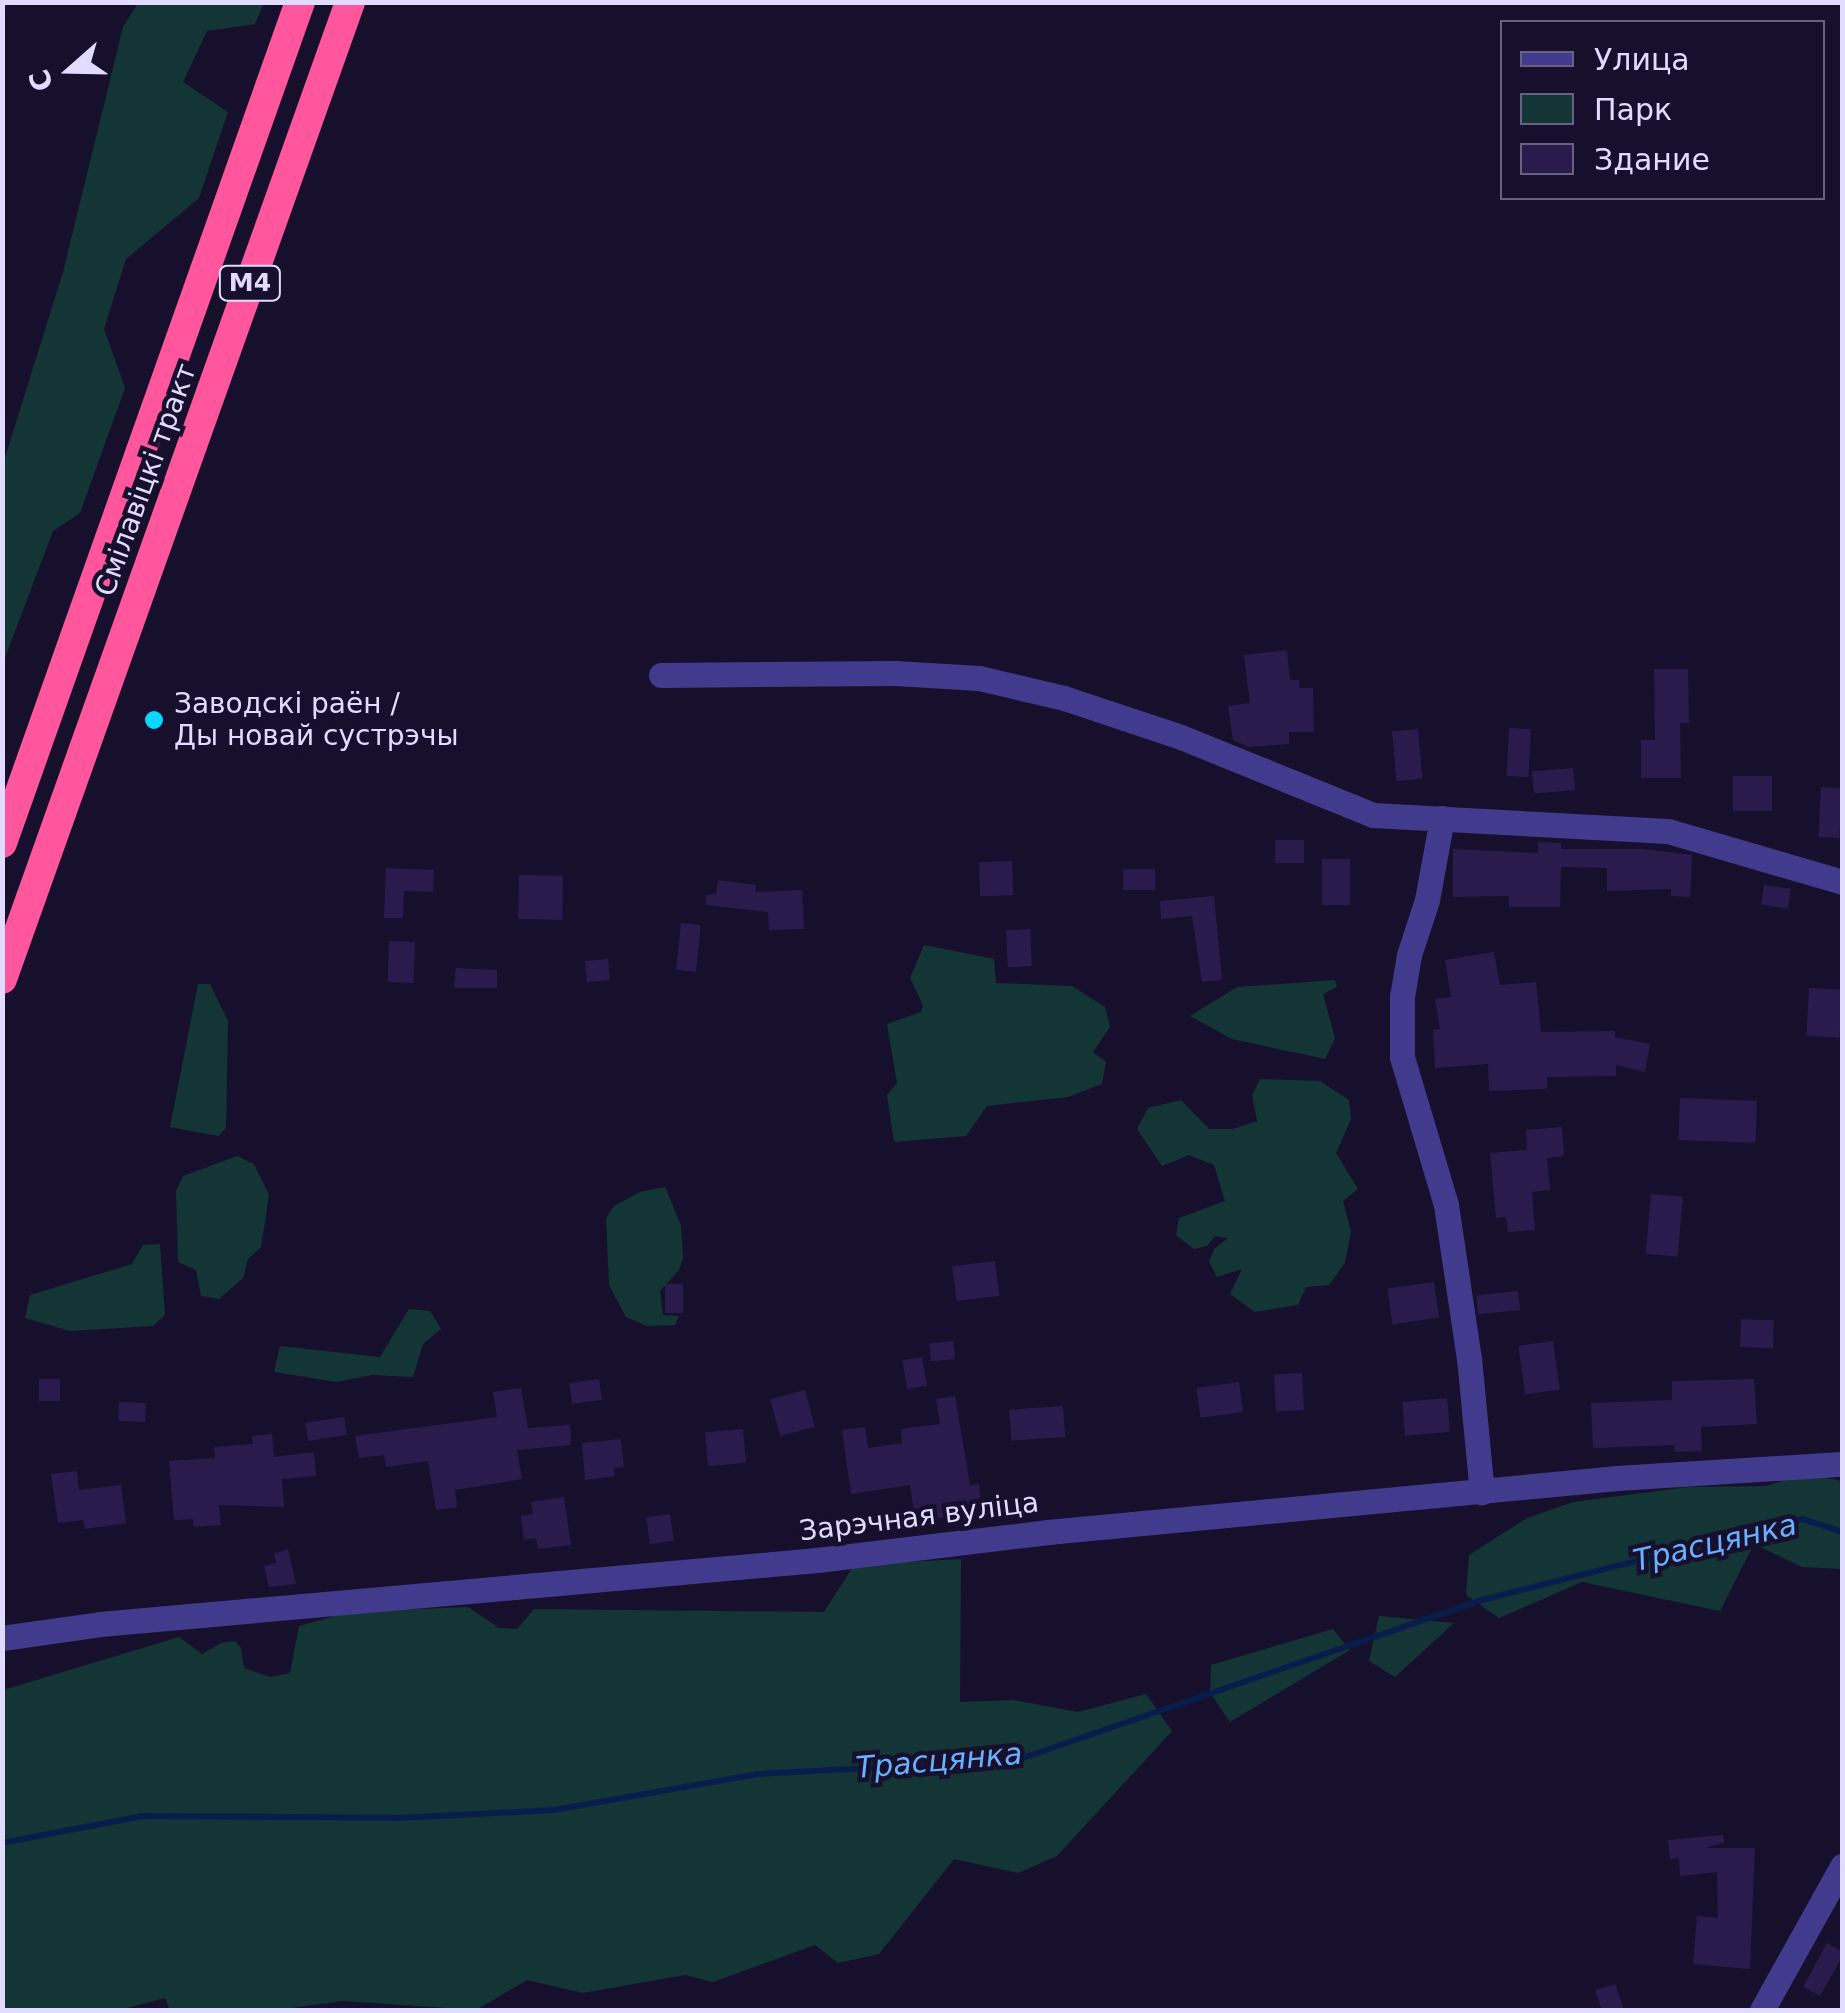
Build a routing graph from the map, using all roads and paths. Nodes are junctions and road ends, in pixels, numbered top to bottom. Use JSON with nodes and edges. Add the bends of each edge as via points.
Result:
{"nodes":[{"id":1,"x":300,"y":2,"type":"edge"},
{"id":2,"x":350,"y":2,"type":"edge"},
{"id":3,"x":660,"y":675,"type":"dead end"},
{"id":4,"x":1442,"y":818,"type":"junction"},
{"id":5,"x":2,"y":843,"type":"edge"},
{"id":6,"x":1842,"y":882,"type":"edge"},
{"id":7,"x":2,"y":979,"type":"edge"},
{"id":8,"x":1842,"y":1464,"type":"edge"},
{"id":9,"x":1482,"y":1492,"type":"junction"},
{"id":10,"x":2,"y":1638,"type":"edge"},
{"id":11,"x":1842,"y":1866,"type":"edge"},
{"id":12,"x":1762,"y":2010,"type":"edge"}],
"edges":[{"from":1,"to":5,"type":"highway","name":"Смілавіцкі тракт","number":"М4"},
{"from":2,"to":7,"type":"highway","name":"Смілавіцкі тракт","number":"М4"},
{"from":3,"to":4,"type":"street","via":[[894,672],[979,678],[1180,736],[1373,815]]},
{"from":4,"to":6,"type":"street","via":[[1668,831]]},
{"from":4,"to":9,"type":"street","via":[[1428,900],[1408,955],[1402,1056],[1446,1206]]},
{"from":8,"to":9,"type":"street","name":"Зарэчная вуліца"},
{"from":9,"to":10,"type":"street","name":"Зарэчная вуліца"},
{"from":11,"to":12,"type":"street"}]}
